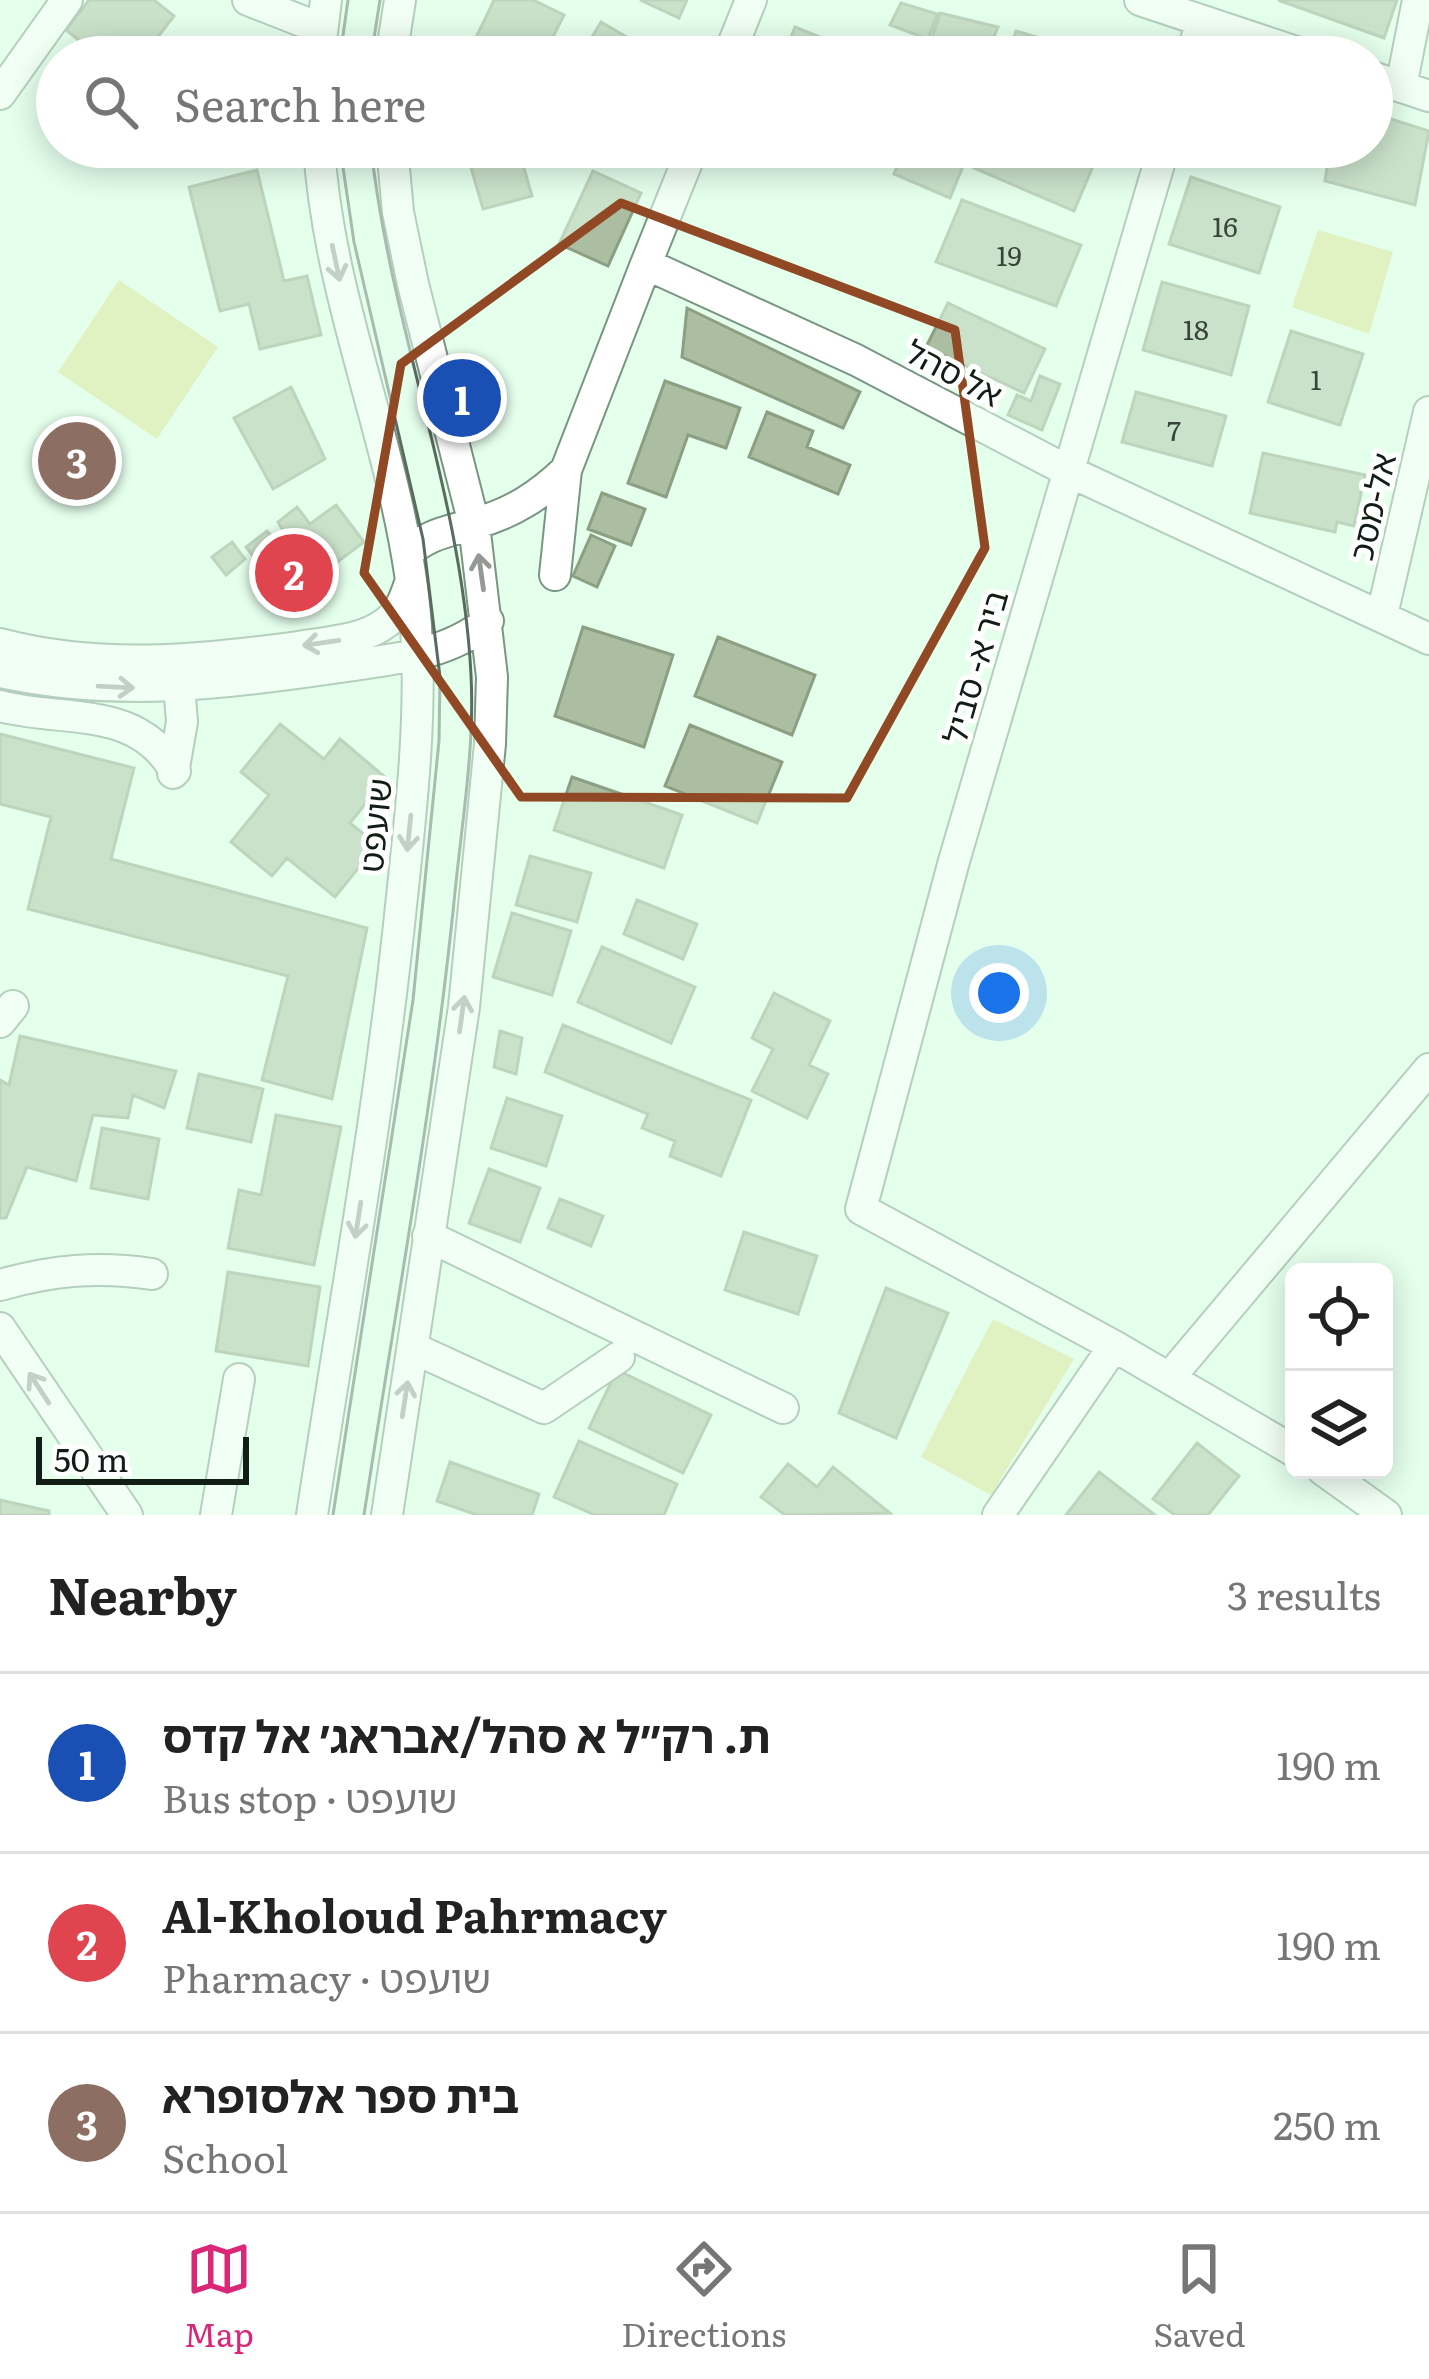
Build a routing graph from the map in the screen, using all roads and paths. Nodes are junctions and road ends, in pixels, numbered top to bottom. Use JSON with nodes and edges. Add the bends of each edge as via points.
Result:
{"nodes":[{"id":1,"x":67,"y":0,"type":"edge"},
{"id":2,"x":248,"y":0,"type":"edge"},
{"id":3,"x":400,"y":0,"type":"edge"},
{"id":4,"x":751,"y":0,"type":"edge"},
{"id":5,"x":1418,"y":0,"type":"edge"},
{"id":6,"x":1159,"y":3,"type":"edge"},
{"id":7,"x":1202,"y":21,"type":"junction"},
{"id":8,"x":323,"y":29,"type":"edge"},
{"id":9,"x":41,"y":36,"type":"edge"},
{"id":10,"x":394,"y":36,"type":"edge"},
{"id":11,"x":736,"y":36,"type":"edge"},
{"id":12,"x":1197,"y":36,"type":"edge"},
{"id":13,"x":1247,"y":36,"type":"edge"},
{"id":14,"x":36,"y":43,"type":"edge"},
{"id":15,"x":1401,"y":87,"type":"edge"},
{"id":16,"x":0,"y":94,"type":"edge"},
{"id":17,"x":322,"y":168,"type":"edge"},
{"id":18,"x":394,"y":168,"type":"edge"},
{"id":19,"x":685,"y":168,"type":"edge"},
{"id":20,"x":1158,"y":168,"type":"edge"},
{"id":21,"x":646,"y":265,"type":"junction"},
{"id":22,"x":1429,"y":412,"type":"edge"},
{"id":23,"x":566,"y":470,"type":"junction"},
{"id":24,"x":1068,"y":471,"type":"junction"},
{"id":25,"x":474,"y":524,"type":"junction"},
{"id":26,"x":409,"y":568,"type":"junction"},
{"id":27,"x":555,"y":575,"type":"dead end"},
{"id":28,"x":1382,"y":615,"type":"junction"},
{"id":29,"x":488,"y":621,"type":"junction"},
{"id":30,"x":1429,"y":639,"type":"edge"},
{"id":31,"x":0,"y":644,"type":"edge"},
{"id":32,"x":418,"y":655,"type":"junction"},
{"id":33,"x":346,"y":666,"type":"junction"},
{"id":34,"x":0,"y":672,"type":"edge"},
{"id":35,"x":178,"y":674,"type":"junction"},
{"id":36,"x":0,"y":706,"type":"edge"},
{"id":37,"x":418,"y":717,"type":"junction"},
{"id":38,"x":1429,"y":1069,"type":"edge"},
{"id":39,"x":428,"y":1236,"type":"junction"},
{"id":40,"x":152,"y":1274,"type":"dead end"},
{"id":41,"x":0,"y":1285,"type":"edge"},
{"id":42,"x":0,"y":1328,"type":"edge"},
{"id":43,"x":1114,"y":1346,"type":"junction"},
{"id":44,"x":413,"y":1348,"type":"junction"},
{"id":45,"x":619,"y":1357,"type":"dead end"},
{"id":46,"x":1170,"y":1378,"type":"junction"},
{"id":47,"x":239,"y":1379,"type":"dead end"},
{"id":48,"x":783,"y":1408,"type":"dead end"},
{"id":49,"x":1285,"y":1446,"type":"edge"},
{"id":50,"x":1335,"y":1479,"type":"edge"},
{"id":51,"x":127,"y":1515,"type":"edge"},
{"id":52,"x":216,"y":1515,"type":"edge"},
{"id":53,"x":312,"y":1515,"type":"edge"},
{"id":54,"x":386,"y":1515,"type":"edge"},
{"id":55,"x":998,"y":1515,"type":"edge"},
{"id":56,"x":1385,"y":1515,"type":"edge"}],
"edges":[{"from":1,"to":9,"type":"street"},
{"from":2,"to":8,"type":"street"},
{"from":3,"to":10,"type":"street"},
{"from":4,"to":11,"type":"street"},
{"from":5,"to":15,"type":"street"},
{"from":6,"to":7,"type":"street"},
{"from":7,"to":12,"type":"street"},
{"from":7,"to":13,"type":"street"},
{"from":14,"to":16,"type":"street"},
{"from":17,"to":26,"type":"street","name":"שועפט","one_way":true,"via":[[344,299]]},
{"from":18,"to":25,"type":"street","via":[[413,284]]},
{"from":19,"to":21,"type":"street"},
{"from":20,"to":24,"type":"street","name":"ביר א- סביל"},
{"from":21,"to":23,"type":"street"},
{"from":21,"to":24,"type":"street","name":"אל סהל","via":[[856,360]]},
{"from":22,"to":28,"type":"street","name":"אל-מסכ"},
{"from":23,"to":25,"type":"street","via":[[536,499]]},
{"from":23,"to":27,"type":"street"},
{"from":24,"to":28,"type":"street","name":"אל סהל"},
{"from":24,"to":43,"type":"street","name":"ביר א- סביל","via":[[861,1209]]},
{"from":25,"to":26,"type":"street","via":[[434,532]]},
{"from":29,"to":25,"type":"street","one_way":true},
{"from":26,"to":32,"type":"street","name":"שועפט"},
{"from":26,"to":35,"type":"street","one_way":true,"via":[[396,614],[374,631]]},
{"from":28,"to":30,"type":"street","name":"אל סהל"},
{"from":29,"to":32,"type":"street","via":[[468,638]]},
{"from":39,"to":29,"type":"street","one_way":true,"via":[[464,1007],[488,768]]},
{"from":31,"to":35,"type":"street"},
{"from":32,"to":33,"type":"street"},
{"from":32,"to":37,"type":"street","name":"שועפט"},
{"from":33,"to":35,"type":"street"},
{"from":33,"to":37,"type":"street","via":[[391,684]]},
{"from":34,"to":35,"type":"street","one_way":true,"via":[[84,685]]},
{"from":35,"to":36,"type":"street","via":[[182,722],[171,777],[156,742],[121,724]]},
{"from":37,"to":53,"type":"street","name":"שועפט","one_way":true,"via":[[392,998]]},
{"from":38,"to":46,"type":"street"},
{"from":39,"to":44,"type":"street"},
{"from":39,"to":48,"type":"street"},
{"from":40,"to":41,"type":"street","via":[[105,1267]]},
{"from":51,"to":42,"type":"street","one_way":true},
{"from":43,"to":46,"type":"street"},
{"from":43,"to":55,"type":"street"},
{"from":44,"to":45,"type":"street","via":[[544,1408]]},
{"from":54,"to":44,"type":"street","one_way":true},
{"from":46,"to":49,"type":"street"},
{"from":47,"to":52,"type":"street"},
{"from":50,"to":56,"type":"street"}]}
